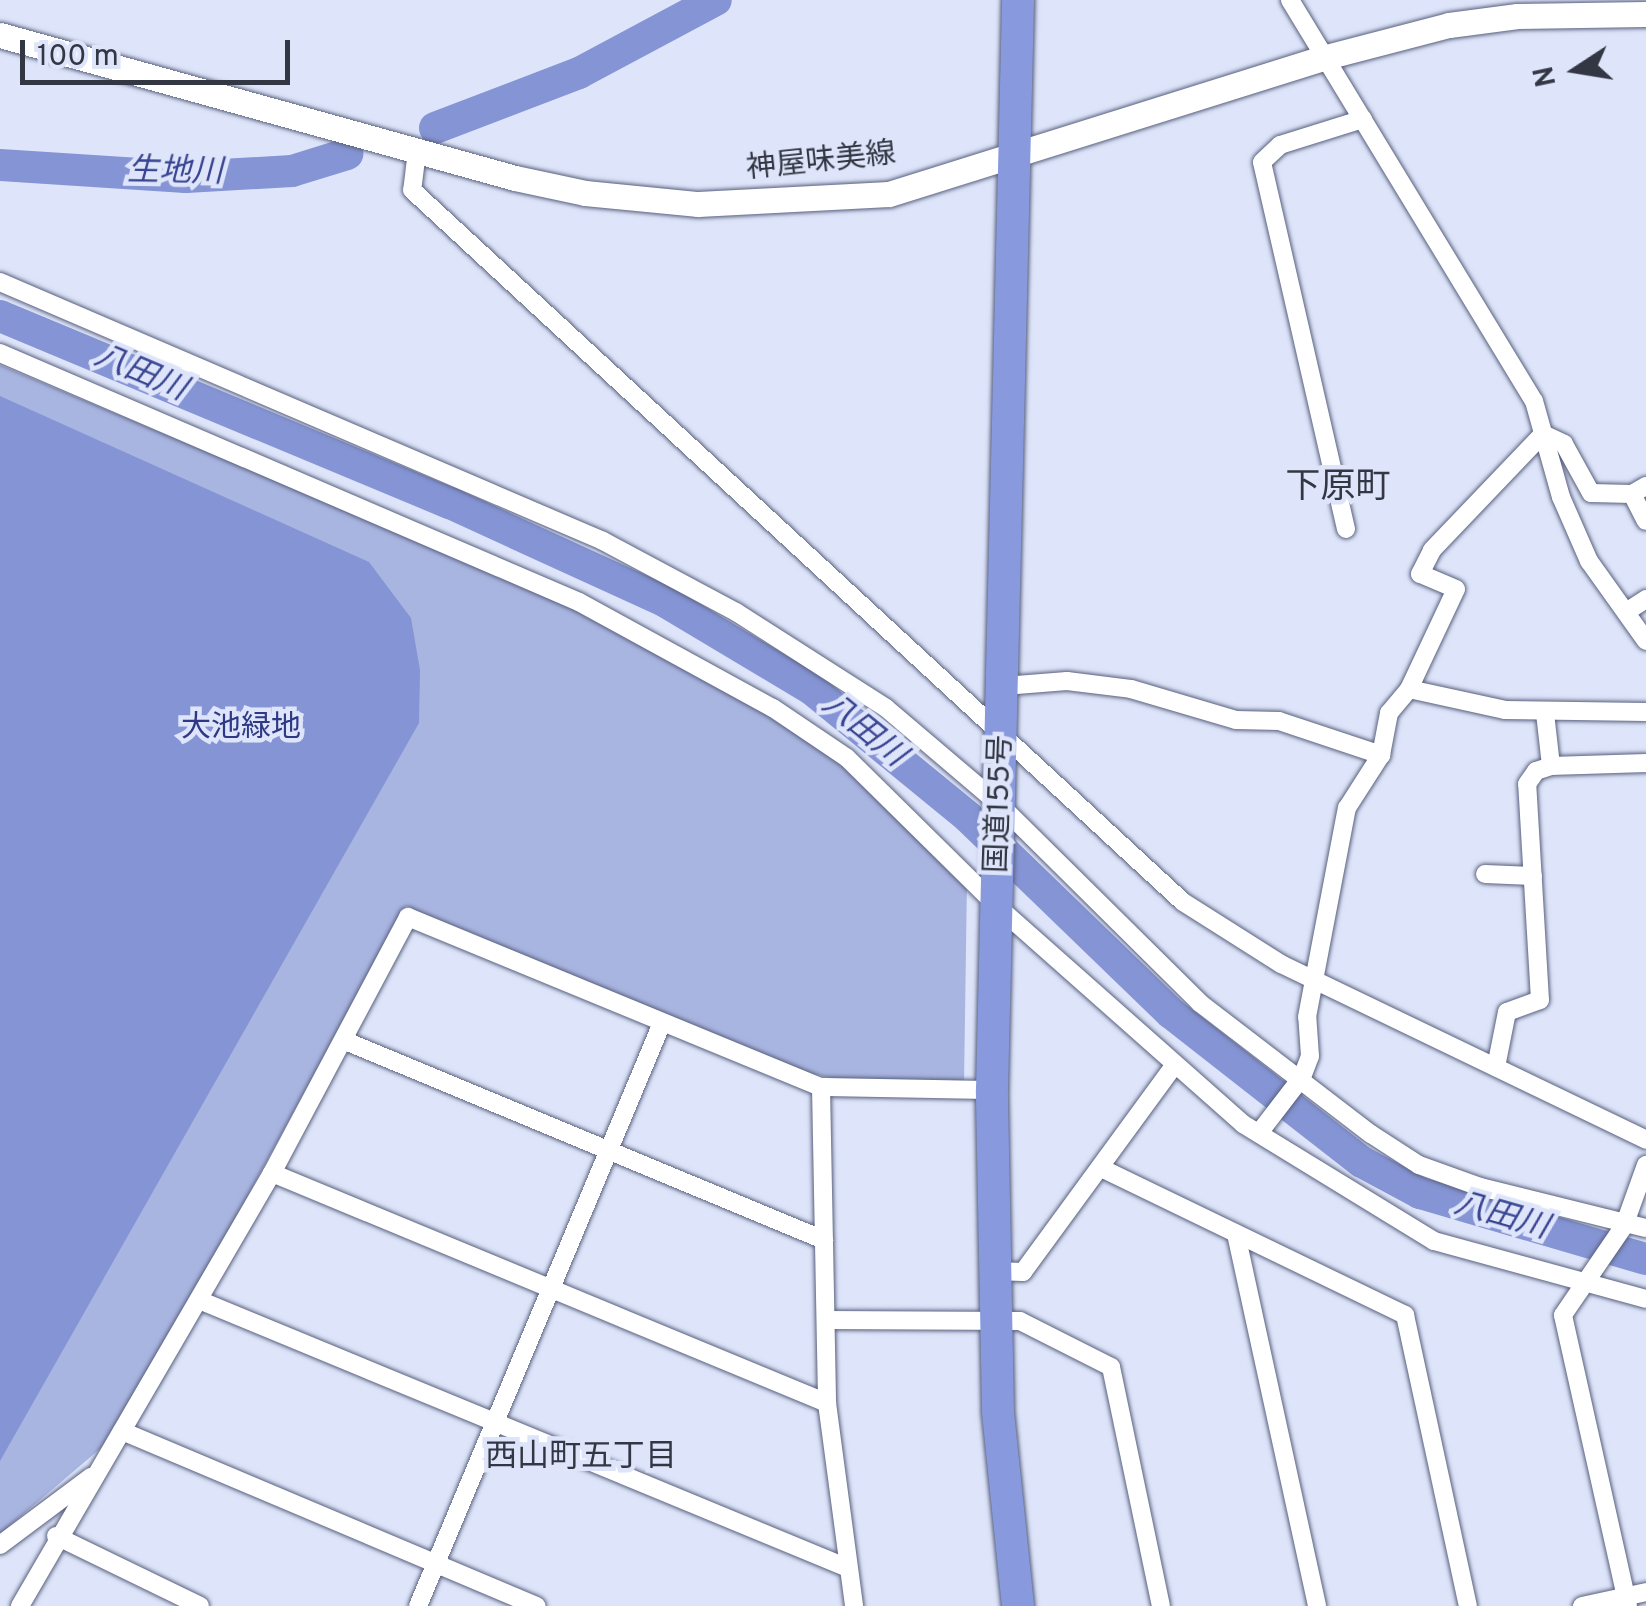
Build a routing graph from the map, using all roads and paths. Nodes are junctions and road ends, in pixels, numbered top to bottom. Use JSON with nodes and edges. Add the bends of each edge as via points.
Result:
{"nodes":[{"id":1,"x":1018,"y":0,"type":"edge"},
{"id":2,"x":1290,"y":0,"type":"edge"},
{"id":3,"x":1646,"y":14,"type":"edge"},
{"id":4,"x":0,"y":35,"type":"edge"},
{"id":5,"x":1326,"y":57,"type":"junction"},
{"id":6,"x":1363,"y":119,"type":"junction"},
{"id":7,"x":417,"y":151,"type":"junction"},
{"id":8,"x":1014,"y":157,"type":"junction"},
{"id":9,"x":0,"y":282,"type":"edge"},
{"id":10,"x":0,"y":353,"type":"edge"},
{"id":11,"x":1543,"y":434,"type":"junction"},
{"id":12,"x":1639,"y":490,"type":"edge"},
{"id":13,"x":1646,"y":521,"type":"edge"},
{"id":14,"x":1346,"y":528,"type":"dead end"},
{"id":15,"x":1646,"y":598,"type":"edge"},
{"id":16,"x":1626,"y":612,"type":"junction"},
{"id":17,"x":1646,"y":641,"type":"edge"},
{"id":18,"x":1004,"y":686,"type":"junction"},
{"id":19,"x":1409,"y":689,"type":"junction"},
{"id":20,"x":1646,"y":712,"type":"edge"},
{"id":21,"x":1546,"y":714,"type":"junction"},
{"id":22,"x":1002,"y":741,"type":"junction"},
{"id":23,"x":1381,"y":756,"type":"junction"},
{"id":24,"x":1646,"y":763,"type":"edge"},
{"id":25,"x":1551,"y":766,"type":"junction"},
{"id":26,"x":1000,"y":804,"type":"junction"},
{"id":27,"x":1485,"y":874,"type":"dead end"},
{"id":28,"x":1534,"y":876,"type":"junction"},
{"id":29,"x":998,"y":907,"type":"junction"},
{"id":30,"x":1314,"y":978,"type":"junction"},
{"id":31,"x":662,"y":1024,"type":"junction"},
{"id":32,"x":343,"y":1040,"type":"junction"},
{"id":33,"x":1174,"y":1066,"type":"junction"},
{"id":34,"x":1496,"y":1068,"type":"junction"},
{"id":35,"x":1300,"y":1081,"type":"junction"},
{"id":36,"x":822,"y":1088,"type":"junction"},
{"id":37,"x":992,"y":1090,"type":"junction"},
{"id":38,"x":1259,"y":1133,"type":"junction"},
{"id":39,"x":1646,"y":1140,"type":"edge"},
{"id":40,"x":608,"y":1151,"type":"junction"},
{"id":41,"x":1646,"y":1165,"type":"edge"},
{"id":42,"x":1101,"y":1168,"type":"junction"},
{"id":43,"x":272,"y":1172,"type":"junction"},
{"id":44,"x":1625,"y":1223,"type":"junction"},
{"id":45,"x":1646,"y":1228,"type":"edge"},
{"id":46,"x":1236,"y":1234,"type":"junction"},
{"id":47,"x":824,"y":1240,"type":"junction"},
{"id":48,"x":994,"y":1271,"type":"junction"},
{"id":49,"x":1591,"y":1279,"type":"junction"},
{"id":50,"x":551,"y":1288,"type":"junction"},
{"id":51,"x":199,"y":1300,"type":"junction"},
{"id":52,"x":1646,"y":1300,"type":"edge"},
{"id":53,"x":994,"y":1318,"type":"junction"},
{"id":54,"x":826,"y":1320,"type":"junction"},
{"id":55,"x":827,"y":1403,"type":"junction"},
{"id":56,"x":495,"y":1424,"type":"junction"},
{"id":57,"x":122,"y":1431,"type":"junction"},
{"id":58,"x":93,"y":1477,"type":"junction"},
{"id":59,"x":56,"y":1536,"type":"junction"},
{"id":60,"x":0,"y":1544,"type":"edge"},
{"id":61,"x":436,"y":1563,"type":"junction"},
{"id":62,"x":848,"y":1568,"type":"junction"},
{"id":63,"x":1646,"y":1592,"type":"edge"},
{"id":64,"x":1627,"y":1601,"type":"edge"},
{"id":65,"x":20,"y":1606,"type":"edge"},
{"id":66,"x":200,"y":1606,"type":"edge"},
{"id":67,"x":418,"y":1606,"type":"edge"},
{"id":68,"x":537,"y":1606,"type":"edge"},
{"id":69,"x":854,"y":1606,"type":"edge"},
{"id":70,"x":1018,"y":1606,"type":"edge"},
{"id":71,"x":1161,"y":1606,"type":"edge"},
{"id":72,"x":1317,"y":1606,"type":"edge"},
{"id":73,"x":1468,"y":1606,"type":"edge"},
{"id":74,"x":1582,"y":1606,"type":"edge"}],
"edges":[{"from":1,"to":8,"type":"highway","name":"国道155号"},
{"from":2,"to":5,"type":"street"},
{"from":3,"to":5,"type":"main road","name":"神屋味美線","via":[[1517,16],[1449,25]]},
{"from":4,"to":7,"type":"main road","name":"神屋味美線"},
{"from":5,"to":6,"type":"street"},
{"from":5,"to":8,"type":"main road","name":"神屋味美線"},
{"from":6,"to":11,"type":"street","via":[[1534,401]]},
{"from":6,"to":14,"type":"street","via":[[1280,145],[1262,162]]},
{"from":7,"to":8,"type":"main road","name":"神屋味美線","via":[[585,193],[698,204],[889,194]]},
{"from":7,"to":22,"type":"street","via":[[412,190]]},
{"from":8,"to":18,"type":"highway","name":"国道155号"},
{"from":9,"to":26,"type":"street","via":[[603,541],[838,673]]},
{"from":10,"to":29,"type":"street","via":[[579,602],[773,708],[848,758]]},
{"from":11,"to":12,"type":"street","via":[[1564,444],[1591,493]]},
{"from":11,"to":16,"type":"street","via":[[1589,561]]},
{"from":11,"to":19,"type":"street","via":[[1432,550],[1420,574],[1456,589]]},
{"from":12,"to":13,"type":"street"},
{"from":15,"to":16,"type":"street"},
{"from":16,"to":17,"type":"street"},
{"from":18,"to":22,"type":"highway","name":"国道155号"},
{"from":18,"to":23,"type":"street","via":[[1067,680],[1131,689],[1236,720],[1279,721]]},
{"from":19,"to":21,"type":"street"},
{"from":19,"to":23,"type":"street","via":[[1389,713]]},
{"from":20,"to":21,"type":"street"},
{"from":21,"to":25,"type":"street"},
{"from":22,"to":26,"type":"highway","name":"国道155号"},
{"from":22,"to":30,"type":"street","via":[[1183,902]]},
{"from":23,"to":30,"type":"street","via":[[1347,808]]},
{"from":24,"to":25,"type":"street"},
{"from":25,"to":28,"type":"street","via":[[1527,784]]},
{"from":26,"to":29,"type":"highway","name":"国道155号"},
{"from":26,"to":35,"type":"street","via":[[1200,1003]]},
{"from":27,"to":28,"type":"street"},
{"from":28,"to":34,"type":"street","via":[[1540,1000],[1507,1012]]},
{"from":29,"to":33,"type":"street"},
{"from":29,"to":37,"type":"highway","name":"国道155号"},
{"from":30,"to":34,"type":"street"},
{"from":30,"to":35,"type":"street"},
{"from":31,"to":32,"type":"street","via":[[408,917]]},
{"from":31,"to":36,"type":"street"},
{"from":31,"to":40,"type":"street"},
{"from":32,"to":40,"type":"street"},
{"from":32,"to":43,"type":"street"},
{"from":33,"to":38,"type":"street"},
{"from":33,"to":42,"type":"street"},
{"from":34,"to":39,"type":"street"},
{"from":35,"to":38,"type":"street"},
{"from":35,"to":44,"type":"street","via":[[1419,1165]]},
{"from":36,"to":37,"type":"street"},
{"from":36,"to":47,"type":"street"},
{"from":37,"to":48,"type":"highway","name":"国道155号"},
{"from":38,"to":49,"type":"street","via":[[1434,1241]]},
{"from":40,"to":47,"type":"street"},
{"from":40,"to":50,"type":"street"},
{"from":41,"to":44,"type":"street"},
{"from":42,"to":46,"type":"street"},
{"from":42,"to":48,"type":"street","via":[[1023,1272]]},
{"from":43,"to":50,"type":"street"},
{"from":43,"to":51,"type":"street"},
{"from":44,"to":45,"type":"street"},
{"from":44,"to":49,"type":"street"},
{"from":46,"to":72,"type":"street"},
{"from":46,"to":73,"type":"street","via":[[1405,1314]]},
{"from":47,"to":54,"type":"street"},
{"from":48,"to":53,"type":"highway","name":"国道155号"},
{"from":49,"to":52,"type":"street"},
{"from":49,"to":64,"type":"street","via":[[1568,1300],[1564,1315]]},
{"from":50,"to":55,"type":"street"},
{"from":50,"to":56,"type":"street"},
{"from":51,"to":56,"type":"street"},
{"from":51,"to":57,"type":"street"},
{"from":53,"to":54,"type":"street"},
{"from":53,"to":70,"type":"highway","name":"国道155号"},
{"from":53,"to":71,"type":"street","via":[[1020,1321],[1111,1366]]},
{"from":54,"to":55,"type":"street"},
{"from":55,"to":62,"type":"street"},
{"from":56,"to":61,"type":"street"},
{"from":56,"to":62,"type":"street"},
{"from":57,"to":58,"type":"street"},
{"from":57,"to":61,"type":"street"},
{"from":58,"to":59,"type":"street"},
{"from":58,"to":60,"type":"street","via":[[81,1479]]},
{"from":59,"to":65,"type":"street"},
{"from":59,"to":66,"type":"street"},
{"from":61,"to":67,"type":"street"},
{"from":61,"to":68,"type":"street"},
{"from":62,"to":69,"type":"street"},
{"from":63,"to":64,"type":"street"},
{"from":64,"to":74,"type":"street"}]}
